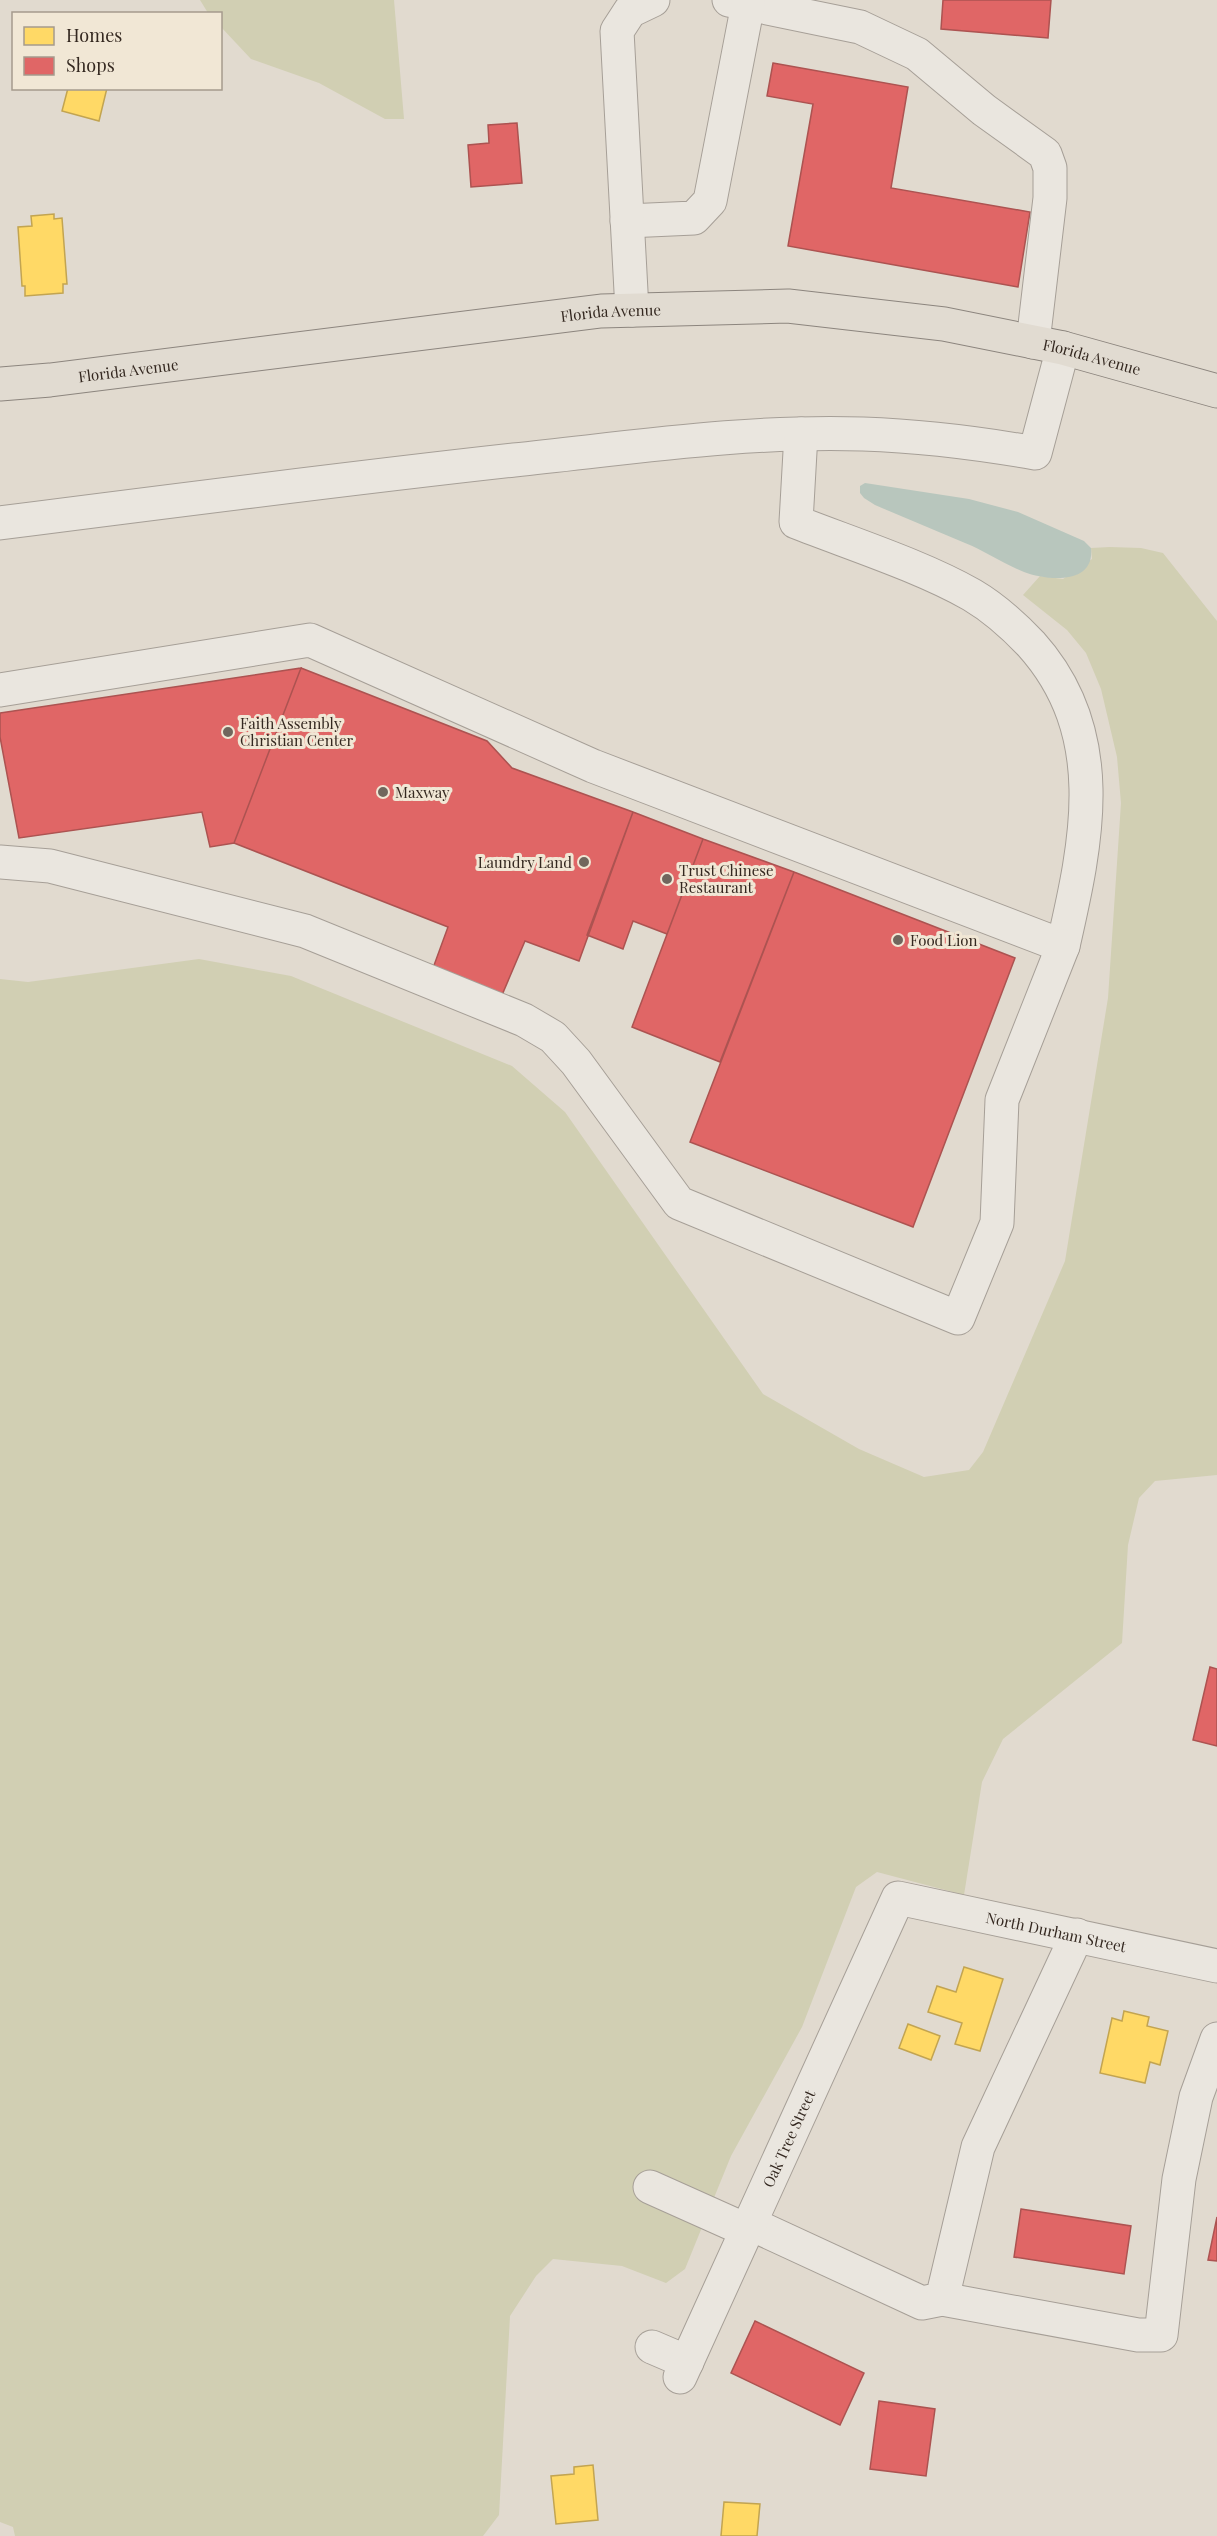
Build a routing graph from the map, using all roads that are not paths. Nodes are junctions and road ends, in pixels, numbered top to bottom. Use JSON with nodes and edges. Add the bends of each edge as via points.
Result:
{"nodes":[{"id":1,"x":653,"y":0,"type":"edge"},
{"id":2,"x":739,"y":2,"type":"edge"},
{"id":3,"x":627,"y":221,"type":"junction"},
{"id":4,"x":632,"y":310,"type":"junction"},
{"id":5,"x":1048,"y":345,"type":"junction"},
{"id":6,"x":0,"y":384,"type":"edge"},
{"id":7,"x":1217,"y":391,"type":"edge"},
{"id":8,"x":801,"y":435,"type":"junction"},
{"id":9,"x":0,"y":523,"type":"edge"},
{"id":10,"x":0,"y":690,"type":"edge"},
{"id":11,"x":0,"y":862,"type":"edge"},
{"id":12,"x":1063,"y":946,"type":"junction"},
{"id":13,"x":898,"y":1898,"type":"joint"},
{"id":14,"x":1077,"y":1935,"type":"junction"},
{"id":15,"x":1217,"y":1966,"type":"edge"},
{"id":16,"x":1217,"y":2039,"type":"edge"},
{"id":17,"x":650,"y":2187,"type":"dead end"},
{"id":18,"x":748,"y":2226,"type":"junction"},
{"id":19,"x":942,"y":2299,"type":"junction"},
{"id":20,"x":652,"y":2347,"type":"dead end"}],
"edges":[{"from":1,"to":3,"type":"street","via":[[630,11],[616,31]]},
{"from":2,"to":3,"type":"street","via":[[710,201],[694,218]]},
{"from":2,"to":5,"type":"street","via":[[860,27],[917,54],[1045,154],[1050,168]]},
{"from":3,"to":4,"type":"street"},
{"from":4,"to":5,"type":"main road","name":"Florida Avenue","via":[[788,306],[944,324]]},
{"from":4,"to":6,"type":"main road","name":"Florida Avenue"},
{"from":5,"to":7,"type":"main road","name":"Florida Avenue"},
{"from":5,"to":8,"type":"street","via":[[1035,453],[917,436]]},
{"from":8,"to":9,"type":"street","via":[[710,439],[396,473]]},
{"from":8,"to":12,"type":"street","via":[[796,522],[971,594],[1018,631],[1057,678],[1082,742],[1087,776],[1084,841]]},
{"from":10,"to":12,"type":"street","via":[[310,640],[593,766]]},
{"from":11,"to":12,"type":"street","via":[[50,866],[304,931],[524,1020],[553,1036],[576,1062],[679,1203],[957,1318],[997,1223],[1002,1100]]},
{"from":13,"to":14,"type":"street","name":"North Durham Street"},
{"from":13,"to":18,"type":"street","name":"Oak Tree Street"},
{"from":14,"to":15,"type":"street","name":"North Durham Street"},
{"from":14,"to":19,"type":"street","via":[[978,2147]]},
{"from":16,"to":19,"type":"street","via":[[1196,2097],[1179,2179],[1161,2335],[1138,2335]]},
{"from":17,"to":18,"type":"street"},
{"from":18,"to":19,"type":"street","via":[[922,2302]]},
{"from":18,"to":20,"type":"street","name":"Oak Tree Street","via":[[683,2369]]}]}
